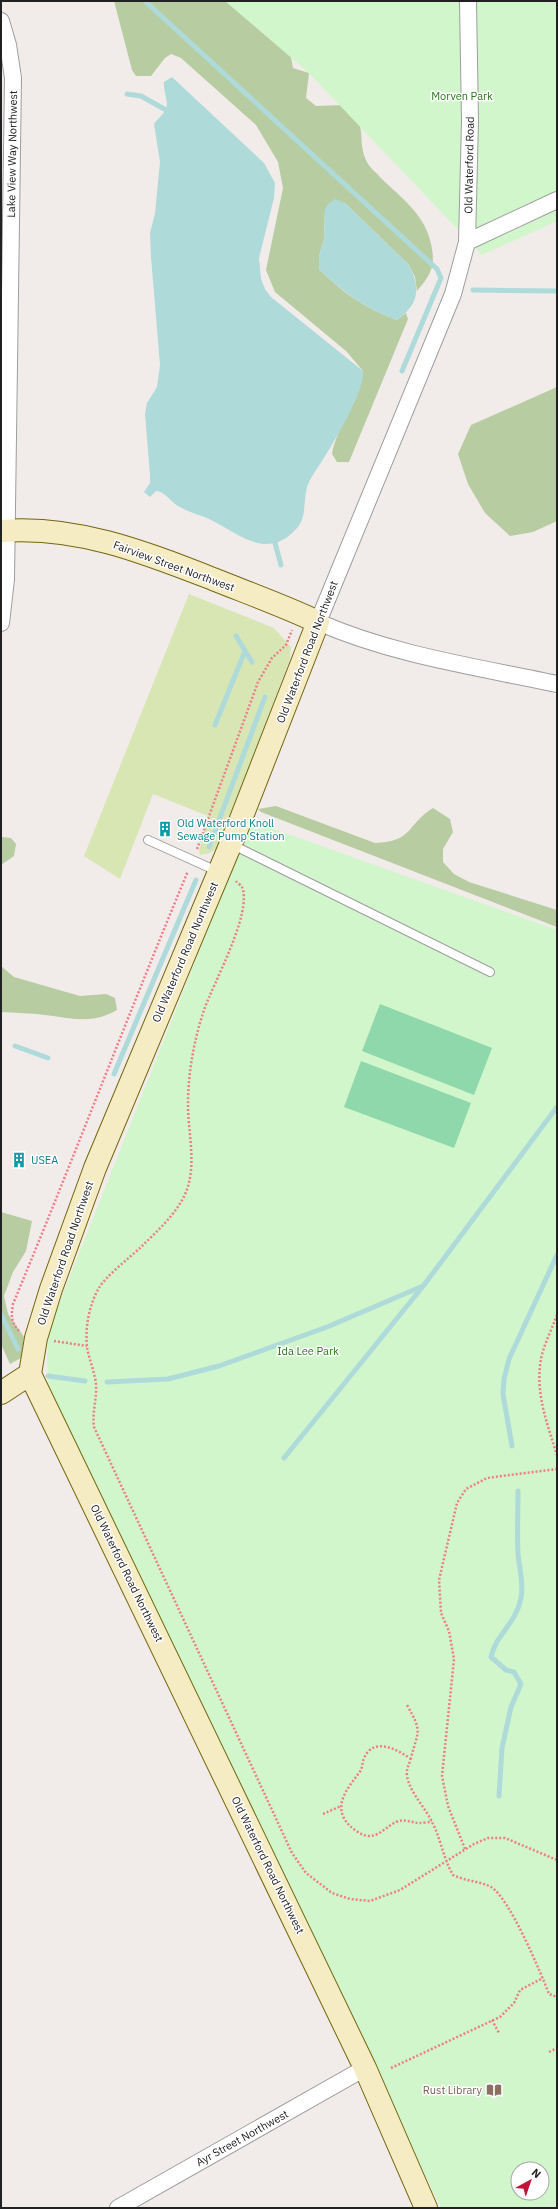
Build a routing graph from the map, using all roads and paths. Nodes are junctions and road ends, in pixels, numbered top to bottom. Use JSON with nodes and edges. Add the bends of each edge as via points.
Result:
{"nodes":[{"id":1,"x":468,"y":1,"type":"edge"},
{"id":2,"x":1,"y":21,"type":"edge"},
{"id":3,"x":557,"y":200,"type":"edge"},
{"id":4,"x":467,"y":242,"type":"junction"},
{"id":5,"x":458,"y":280,"type":"joint"},
{"id":6,"x":4,"y":531,"type":"edge"},
{"id":7,"x":308,"y":617,"type":"junction"},
{"id":8,"x":1,"y":623,"type":"edge"},
{"id":9,"x":557,"y":684,"type":"edge"},
{"id":10,"x":148,"y":840,"type":"dead end"},
{"id":11,"x":231,"y":844,"type":"junction"},
{"id":12,"x":193,"y":860,"type":"junction"},
{"id":13,"x":219,"y":872,"type":"junction"},
{"id":14,"x":490,"y":972,"type":"dead end"},
{"id":15,"x":557,"y":1315,"type":"edge"},
{"id":16,"x":30,"y":1374,"type":"junction"},
{"id":17,"x":1,"y":1393,"type":"edge"},
{"id":18,"x":557,"y":1455,"type":"edge"},
{"id":19,"x":557,"y":1469,"type":"edge"},
{"id":20,"x":407,"y":1705,"type":"dead end"},
{"id":21,"x":411,"y":1759,"type":"junction"},
{"id":22,"x":341,"y":1806,"type":"junction"},
{"id":23,"x":324,"y":1814,"type":"dead end"},
{"id":24,"x":432,"y":1822,"type":"junction"},
{"id":25,"x":465,"y":1849,"type":"junction"},
{"id":26,"x":557,"y":1860,"type":"edge"},
{"id":27,"x":445,"y":1861,"type":"junction"},
{"id":28,"x":543,"y":1978,"type":"junction"},
{"id":29,"x":557,"y":1997,"type":"edge"},
{"id":30,"x":492,"y":2020,"type":"junction"},
{"id":31,"x":498,"y":2033,"type":"dead end"},
{"id":32,"x":557,"y":2048,"type":"edge"},
{"id":33,"x":550,"y":2052,"type":"dead end"},
{"id":34,"x":365,"y":2068,"type":"junction"},
{"id":35,"x":391,"y":2068,"type":"dead end"},
{"id":36,"x":118,"y":2208,"type":"edge"},
{"id":37,"x":426,"y":2208,"type":"edge"}],
"edges":[{"from":1,"to":4,"type":"street","name":"Old Waterford Road","via":[[470,143]]},
{"from":2,"to":6,"type":"street","name":"Lake View Way Northwest","via":[[13,78]]},
{"from":3,"to":4,"type":"street"},
{"from":4,"to":5,"type":"street","name":"Old Waterford Road"},
{"from":5,"to":7,"type":"street","name":"Old Waterford Road Northwest"},
{"from":6,"to":7,"type":"street","name":"Fairview Street Northwest","via":[[45,530],[125,546]]},
{"from":6,"to":8,"type":"street","name":"Lake View Way Northwest","via":[[6,595]]},
{"from":7,"to":9,"type":"street","via":[[347,634],[416,655]]},
{"from":7,"to":11,"type":"street","name":"Old Waterford Road Northwest"},
{"from":7,"to":12,"type":"path","via":[[272,658],[258,682]]},
{"from":10,"to":12,"type":"lane"},
{"from":11,"to":13,"type":"street","name":"Old Waterford Road Northwest"},
{"from":11,"to":14,"type":"lane"},
{"from":12,"to":13,"type":"lane"},
{"from":13,"to":16,"type":"street","name":"Old Waterford Road Northwest","via":[[95,1168],[51,1289],[36,1338]]},
{"from":13,"to":27,"type":"path","via":[[234,879],[242,887],[243,907],[234,940],[204,1010],[193,1051],[188,1107],[191,1166],[186,1192],[157,1231],[99,1287],[86,1333],[96,1386],[92,1415],[94,1427],[292,1853],[306,1873],[332,1893],[350,1899],[370,1901],[400,1890]]},
{"from":15,"to":18,"type":"path","via":[[541,1358],[539,1379],[541,1404]]},
{"from":16,"to":17,"type":"street"},
{"from":16,"to":34,"type":"street","name":"Old Waterford Road Northwest"},
{"from":19,"to":25,"type":"path","via":[[487,1478],[466,1489],[457,1503],[439,1580],[441,1613],[449,1631],[454,1659],[442,1776],[448,1806]]},
{"from":20,"to":21,"type":"path","via":[[419,1731]]},
{"from":21,"to":22,"type":"path","via":[[397,1749],[375,1747],[364,1758],[360,1772],[342,1796]]},
{"from":21,"to":24,"type":"path","via":[[407,1776]]},
{"from":22,"to":23,"type":"path"},
{"from":22,"to":24,"type":"path","via":[[347,1822],[355,1831],[369,1836],[396,1822]]},
{"from":24,"to":27,"type":"path"},
{"from":25,"to":26,"type":"path","via":[[488,1838],[505,1838]]},
{"from":25,"to":27,"type":"path"},
{"from":27,"to":28,"type":"path","via":[[453,1875],[492,1888],[499,1895],[514,1917]]},
{"from":28,"to":29,"type":"path","via":[[549,1994]]},
{"from":28,"to":30,"type":"path","via":[[520,1990],[514,2003],[500,2017]]},
{"from":30,"to":31,"type":"path"},
{"from":30,"to":35,"type":"path"},
{"from":32,"to":33,"type":"path"},
{"from":34,"to":36,"type":"street","name":"Ayr Street Northwest"},
{"from":34,"to":37,"type":"street","name":"Old Waterford Road Northwest"}]}
